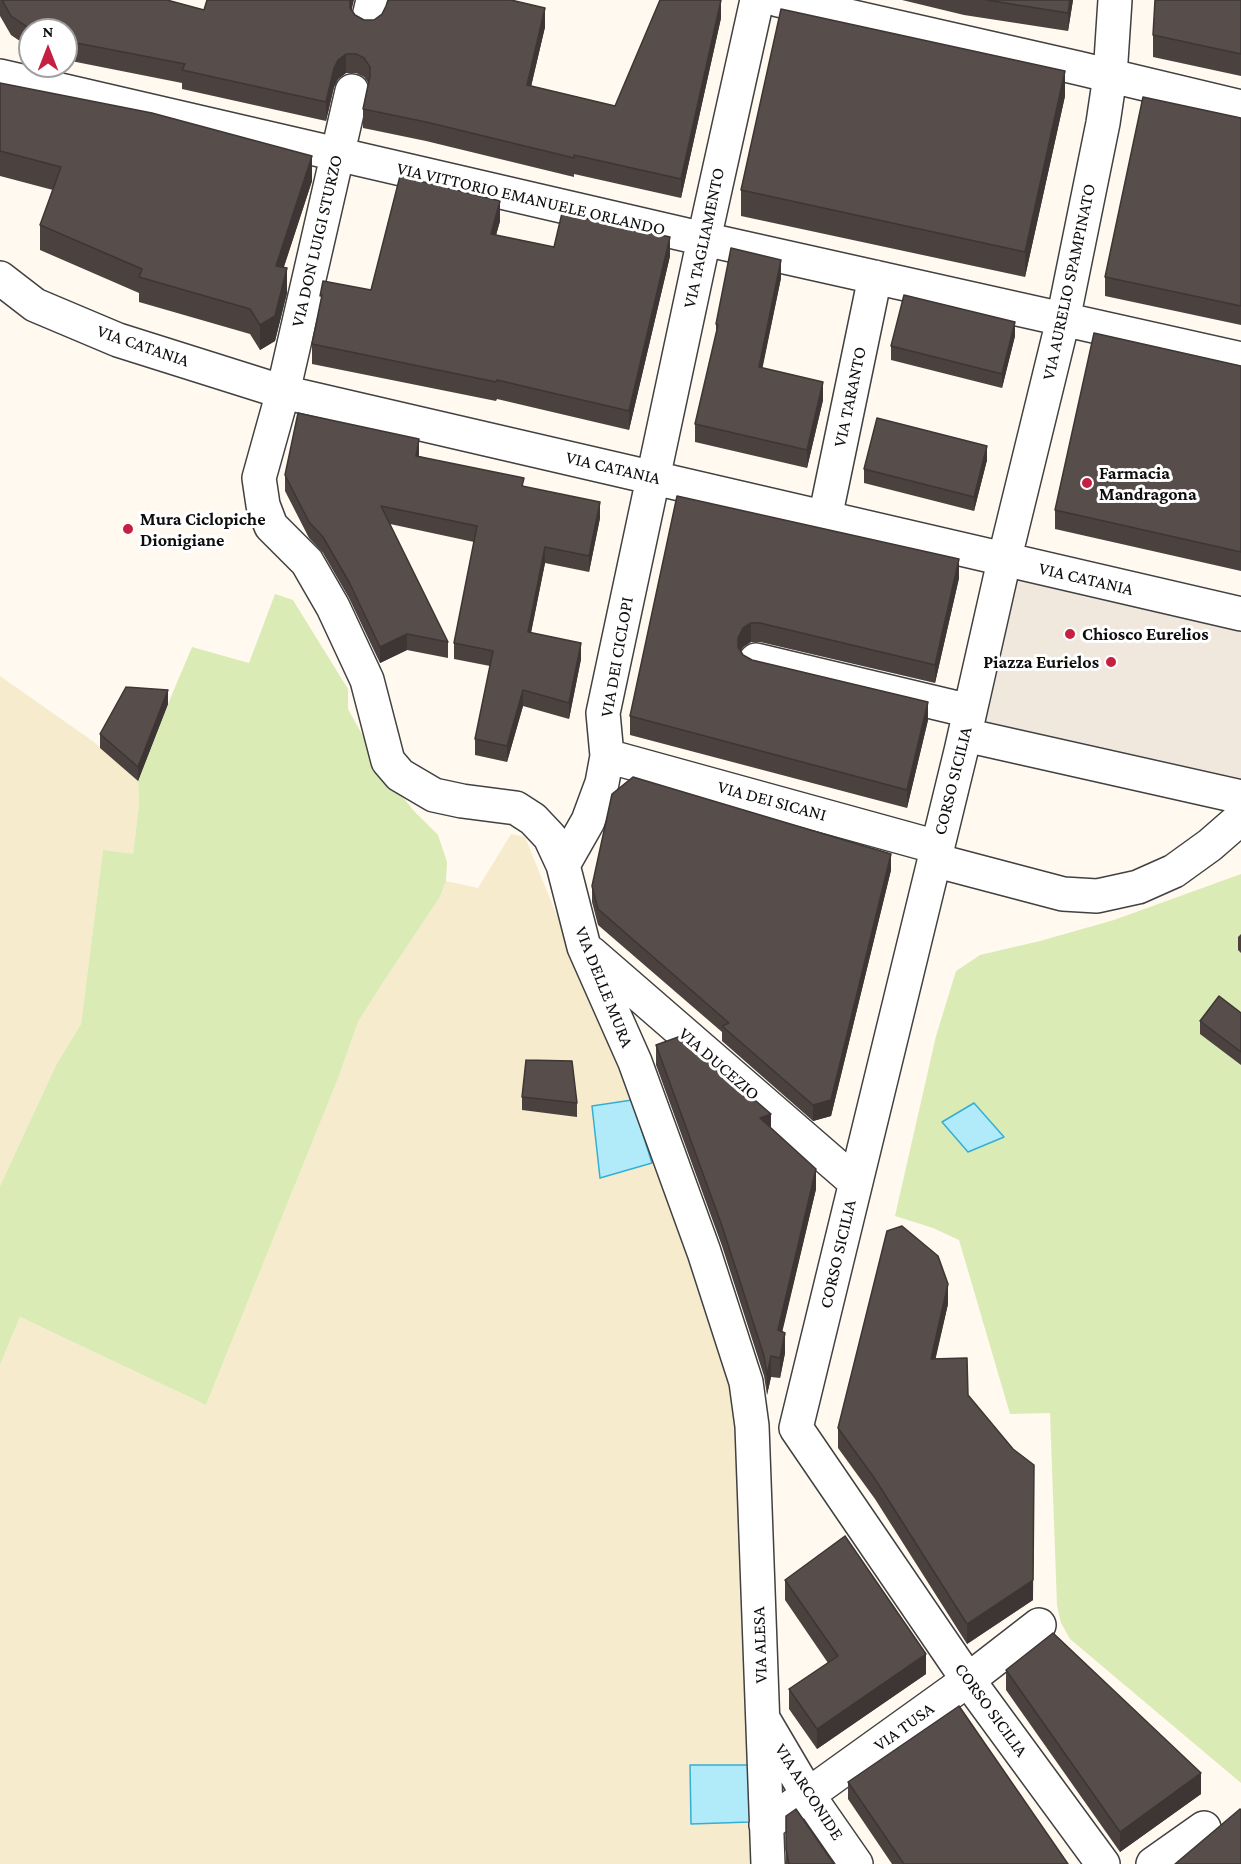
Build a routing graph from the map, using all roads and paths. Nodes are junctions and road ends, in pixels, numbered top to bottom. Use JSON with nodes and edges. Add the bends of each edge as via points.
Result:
{"nodes":[{"id":1,"x":757,"y":0,"type":"edge"},
{"id":2,"x":778,"y":0,"type":"edge"},
{"id":3,"x":1115,"y":0,"type":"edge"},
{"id":4,"x":0,"y":76,"type":"edge"},
{"id":5,"x":1110,"y":76,"type":"junction"},
{"id":6,"x":352,"y":90,"type":"dead end"},
{"id":7,"x":1241,"y":107,"type":"edge"},
{"id":8,"x":338,"y":154,"type":"junction"},
{"id":9,"x":704,"y":239,"type":"junction"},
{"id":10,"x":875,"y":277,"type":"junction"},
{"id":11,"x":0,"y":278,"type":"edge"},
{"id":12,"x":1063,"y":320,"type":"junction"},
{"id":13,"x":1241,"y":359,"type":"edge"},
{"id":14,"x":283,"y":392,"type":"junction"},
{"id":15,"x":653,"y":477,"type":"junction"},
{"id":16,"x":825,"y":518,"type":"junction"},
{"id":17,"x":1004,"y":561,"type":"junction"},
{"id":18,"x":1241,"y":614,"type":"edge"},
{"id":19,"x":756,"y":660,"type":"edge"},
{"id":20,"x":968,"y":723,"type":"junction"},
{"id":21,"x":607,"y":756,"type":"junction"},
{"id":22,"x":1241,"y":797,"type":"edge"},
{"id":23,"x":1241,"y":818,"type":"edge"},
{"id":24,"x":935,"y":854,"type":"junction"},
{"id":25,"x":563,"y":865,"type":"junction"},
{"id":26,"x":584,"y":946,"type":"junction"},
{"id":27,"x":855,"y":1182,"type":"junction"},
{"id":28,"x":752,"y":1426,"type":"junction"},
{"id":29,"x":796,"y":1428,"type":"junction"},
{"id":30,"x":1039,"y":1625,"type":"dead end"},
{"id":31,"x":968,"y":1680,"type":"junction"},
{"id":32,"x":762,"y":1718,"type":"junction"},
{"id":33,"x":808,"y":1795,"type":"junction"},
{"id":34,"x":765,"y":1825,"type":"junction"},
{"id":35,"x":1204,"y":1828,"type":"dead end"},
{"id":36,"x":768,"y":1864,"type":"edge"},
{"id":37,"x":856,"y":1864,"type":"edge"},
{"id":38,"x":1103,"y":1864,"type":"edge"},
{"id":39,"x":1153,"y":1864,"type":"edge"}],
"edges":[{"from":1,"to":9,"type":"street","name":"VIA TAGLIAMENTO"},
{"from":2,"to":5,"type":"street"},
{"from":3,"to":5,"type":"street","name":"VIA AURELIO SPAMPINATO"},
{"from":4,"to":8,"type":"street","name":"VIA VITTORIO EMANUELE ORLANDO"},
{"from":5,"to":7,"type":"street"},
{"from":5,"to":12,"type":"street","name":"VIA AURELIO SPAMPINATO"},
{"from":6,"to":8,"type":"street","name":"VIA DON LUIGI STURZO"},
{"from":8,"to":9,"type":"street","name":"VIA VITTORIO EMANUELE ORLANDO"},
{"from":8,"to":14,"type":"street","name":"VIA DON LUIGI STURZO"},
{"from":9,"to":10,"type":"street","name":"VIA VITTORIO EMANUELE ORLANDO"},
{"from":9,"to":15,"type":"street","name":"VIA TAGLIAMENTO"},
{"from":10,"to":12,"type":"street","name":"VIA VITTORIO EMANUELE ORLANDO"},
{"from":10,"to":16,"type":"street","name":"VIA TARANTO"},
{"from":11,"to":14,"type":"street","name":"VIA CATANIA","via":[[35,305],[118,340]]},
{"from":12,"to":13,"type":"street","name":"VIA VITTORIO EMANUELE ORLANDO"},
{"from":12,"to":17,"type":"street","name":"VIA AURELIO SPAMPINATO"},
{"from":14,"to":15,"type":"street","name":"VIA CATANIA"},
{"from":14,"to":25,"type":"street","name":"VIA DELLE MURA","via":[[259,478],[263,505],[271,526],[307,562],[333,607],[368,680],[388,761],[400,775],[434,795],[516,808],[550,837]]},
{"from":15,"to":16,"type":"street","name":"VIA CATANIA"},
{"from":15,"to":21,"type":"street","name":"VIA DEI CICLOPI","via":[[603,713]]},
{"from":16,"to":17,"type":"street","name":"VIA CATANIA"},
{"from":17,"to":18,"type":"street","name":"VIA CATANIA"},
{"from":17,"to":20,"type":"street","name":"CORSO SICILIA"},
{"from":19,"to":20,"type":"street"},
{"from":20,"to":22,"type":"street"},
{"from":20,"to":24,"type":"street","name":"CORSO SICILIA"},
{"from":21,"to":24,"type":"street","name":"VIA DEI SICANI"},
{"from":21,"to":25,"type":"street","name":"VIA DEI CICLOPI","via":[[588,821]]},
{"from":23,"to":24,"type":"street","name":"VIA DEI SICANI","via":[[1174,871],[1138,887],[1097,896],[1063,894]]},
{"from":24,"to":27,"type":"street","name":"CORSO SICILIA"},
{"from":25,"to":26,"type":"street","name":"VIA DELLE MURA"},
{"from":26,"to":27,"type":"street","name":"VIA DUCEZIO"},
{"from":26,"to":28,"type":"street","name":"VIA DELLE MURA","via":[[635,1062],[704,1252],[746,1382]]},
{"from":27,"to":29,"type":"street","name":"CORSO SICILIA"},
{"from":28,"to":29,"type":"street"},
{"from":28,"to":32,"type":"street","name":"VIA ALESA"},
{"from":29,"to":31,"type":"street","name":"CORSO SICILIA"},
{"from":30,"to":31,"type":"street","name":"VIA TUSA"},
{"from":31,"to":33,"type":"street","name":"VIA TUSA"},
{"from":31,"to":38,"type":"street","name":"CORSO SICILIA"},
{"from":32,"to":33,"type":"street","name":"VIA ARCONIDE"},
{"from":32,"to":34,"type":"street","name":"VIA ALESA"},
{"from":33,"to":34,"type":"street","name":"VIA TUSA"},
{"from":33,"to":37,"type":"street","name":"VIA ARCONIDE"},
{"from":34,"to":36,"type":"street","name":"VIA ALESA"},
{"from":35,"to":39,"type":"street"}]}
